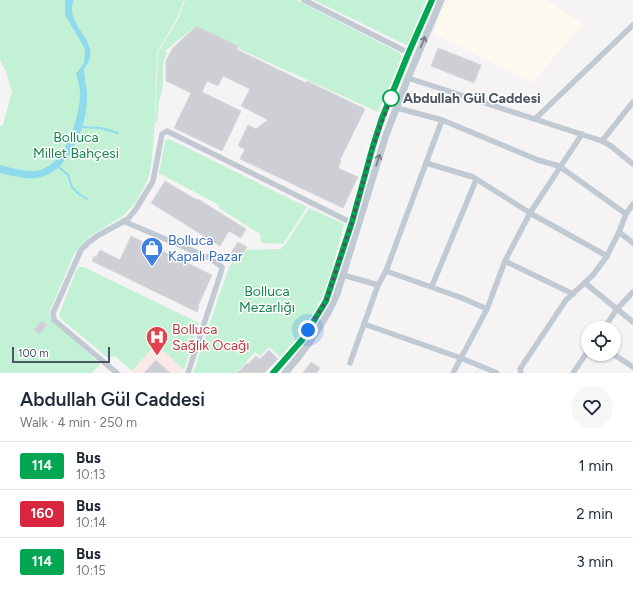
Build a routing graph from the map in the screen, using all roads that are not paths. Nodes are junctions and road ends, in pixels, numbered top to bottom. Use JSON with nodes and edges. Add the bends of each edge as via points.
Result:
{"nodes":[{"id":1,"x":304,"y":0,"type":"edge"},
{"id":2,"x":432,"y":0,"type":"edge"},
{"id":3,"x":441,"y":0,"type":"edge"},
{"id":4,"x":633,"y":27,"type":"edge"},
{"id":5,"x":409,"y":52,"type":"junction"},
{"id":6,"x":400,"y":75,"type":"junction"},
{"id":7,"x":408,"y":78,"type":"junction"},
{"id":8,"x":633,"y":102,"type":"edge"},
{"id":9,"x":397,"y":108,"type":"junction"},
{"id":10,"x":535,"y":119,"type":"junction"},
{"id":11,"x":442,"y":120,"type":"junction"},
{"id":12,"x":582,"y":134,"type":"junction"},
{"id":13,"x":602,"y":141,"type":"junction"},
{"id":14,"x":426,"y":163,"type":"junction"},
{"id":15,"x":633,"y":164,"type":"edge"},
{"id":16,"x":559,"y":166,"type":"junction"},
{"id":17,"x":476,"y":180,"type":"junction"},
{"id":18,"x":633,"y":204,"type":"edge"},
{"id":19,"x":530,"y":213,"type":"junction"},
{"id":20,"x":626,"y":214,"type":"junction"},
{"id":21,"x":123,"y":221,"type":"junction"},
{"id":22,"x":352,"y":222,"type":"junction"},
{"id":23,"x":619,"y":232,"type":"junction"},
{"id":24,"x":633,"y":243,"type":"edge"},
{"id":25,"x":607,"y":256,"type":"junction"},
{"id":26,"x":505,"y":261,"type":"junction"},
{"id":27,"x":386,"y":271,"type":"junction"},
{"id":28,"x":343,"y":275,"type":"junction"},
{"id":29,"x":585,"y":283,"type":"junction"},
{"id":30,"x":378,"y":284,"type":"junction"},
{"id":31,"x":432,"y":286,"type":"junction"},
{"id":32,"x":633,"y":292,"type":"edge"},
{"id":33,"x":573,"y":294,"type":"junction"},
{"id":34,"x":487,"y":309,"type":"junction"},
{"id":35,"x":617,"y":309,"type":"junction"},
{"id":36,"x":609,"y":321,"type":"edge"},
{"id":37,"x":633,"y":322,"type":"edge"},
{"id":38,"x":364,"y":324,"type":"junction"},
{"id":39,"x":461,"y":358,"type":"junction"},
{"id":40,"x":621,"y":359,"type":"edge"},
{"id":41,"x":581,"y":361,"type":"edge"},
{"id":42,"x":350,"y":363,"type":"dead end"},
{"id":43,"x":633,"y":367,"type":"edge"},
{"id":44,"x":116,"y":373,"type":"edge"},
{"id":45,"x":188,"y":373,"type":"edge"},
{"id":46,"x":273,"y":373,"type":"edge"},
{"id":47,"x":285,"y":373,"type":"edge"},
{"id":48,"x":453,"y":373,"type":"edge"},
{"id":49,"x":497,"y":373,"type":"edge"},
{"id":50,"x":520,"y":373,"type":"edge"},
{"id":51,"x":573,"y":373,"type":"edge"}],
"edges":[{"from":1,"to":5,"type":"street"},
{"from":2,"to":5,"type":"street"},
{"from":7,"to":3,"type":"street","one_way":true},
{"from":4,"to":10,"type":"street"},
{"from":5,"to":6,"type":"street"},
{"from":6,"to":7,"type":"street"},
{"from":6,"to":22,"type":"street","via":[[382,118]]},
{"from":7,"to":9,"type":"street"},
{"from":7,"to":10,"type":"street"},
{"from":8,"to":13,"type":"street"},
{"from":9,"to":11,"type":"street"},
{"from":28,"to":9,"type":"street","one_way":true,"via":[[386,135]]},
{"from":10,"to":12,"type":"street"},
{"from":11,"to":14,"type":"street"},
{"from":11,"to":16,"type":"street","via":[[538,160]]},
{"from":12,"to":13,"type":"street"},
{"from":12,"to":16,"type":"street"},
{"from":13,"to":15,"type":"street"},
{"from":14,"to":17,"type":"street"},
{"from":14,"to":27,"type":"street"},
{"from":16,"to":19,"type":"street"},
{"from":16,"to":20,"type":"street"},
{"from":17,"to":19,"type":"street"},
{"from":17,"to":31,"type":"street"},
{"from":18,"to":20,"type":"street"},
{"from":19,"to":25,"type":"street"},
{"from":19,"to":26,"type":"street"},
{"from":20,"to":23,"type":"street"},
{"from":21,"to":22,"type":"street","via":[[136,210],[153,181],[162,134],[167,132]]},
{"from":21,"to":44,"type":"street","via":[[97,236],[81,250],[53,317]]},
{"from":21,"to":45,"type":"street","via":[[210,258],[222,266]]},
{"from":22,"to":46,"type":"street","via":[[326,301],[302,340]]},
{"from":23,"to":24,"type":"street"},
{"from":23,"to":25,"type":"street"},
{"from":25,"to":29,"type":"street"},
{"from":26,"to":33,"type":"street"},
{"from":26,"to":34,"type":"street"},
{"from":27,"to":30,"type":"street"},
{"from":27,"to":31,"type":"street"},
{"from":28,"to":30,"type":"street"},
{"from":28,"to":47,"type":"street","via":[[332,305],[319,329],[303,353]]},
{"from":29,"to":33,"type":"street"},
{"from":29,"to":35,"type":"street"},
{"from":30,"to":38,"type":"street"},
{"from":31,"to":34,"type":"street"},
{"from":32,"to":35,"type":"street"},
{"from":33,"to":50,"type":"street","via":[[566,300],[520,369]]},
{"from":34,"to":39,"type":"street"},
{"from":35,"to":36,"type":"street"},
{"from":35,"to":37,"type":"street"},
{"from":38,"to":39,"type":"street"},
{"from":38,"to":42,"type":"street"},
{"from":39,"to":48,"type":"street"},
{"from":39,"to":49,"type":"street"},
{"from":40,"to":43,"type":"street"},
{"from":41,"to":51,"type":"street"}]}
